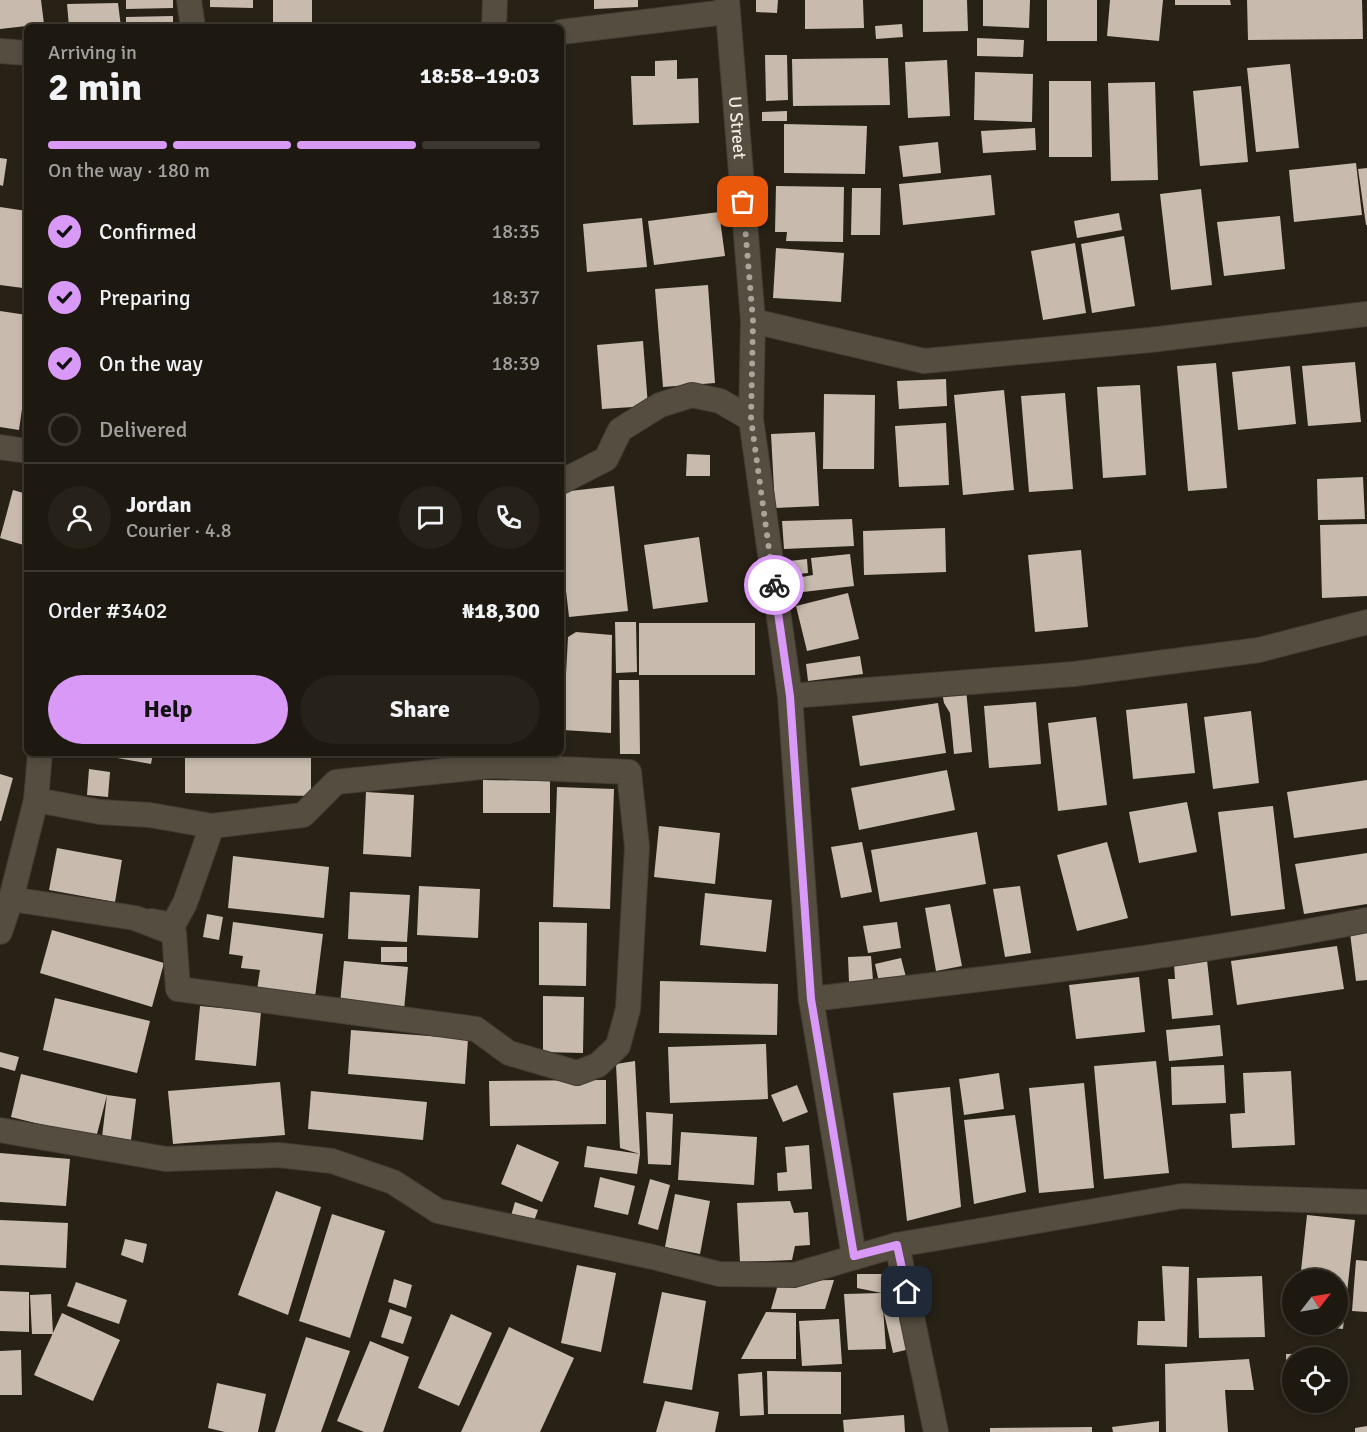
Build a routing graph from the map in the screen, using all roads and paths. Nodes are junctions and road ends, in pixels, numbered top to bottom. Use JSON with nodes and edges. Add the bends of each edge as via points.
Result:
{"nodes":[{"id":1,"x":189,"y":0,"type":"edge"},
{"id":2,"x":495,"y":0,"type":"edge"},
{"id":3,"x":727,"y":6,"type":"edge"},
{"id":4,"x":192,"y":24,"type":"edge"},
{"id":5,"x":494,"y":24,"type":"edge"},
{"id":6,"x":564,"y":32,"type":"edge"},
{"id":7,"x":0,"y":51,"type":"edge"},
{"id":8,"x":24,"y":53,"type":"edge"},
{"id":9,"x":1367,"y":314,"type":"edge"},
{"id":10,"x":753,"y":321,"type":"junction"},
{"id":11,"x":751,"y":419,"type":"junction"},
{"id":12,"x":0,"y":447,"type":"edge"},
{"id":13,"x":24,"y":451,"type":"edge"},
{"id":14,"x":564,"y":480,"type":"edge"},
{"id":15,"x":1367,"y":622,"type":"edge"},
{"id":16,"x":790,"y":696,"type":"junction"},
{"id":17,"x":40,"y":756,"type":"edge"},
{"id":18,"x":36,"y":800,"type":"junction"},
{"id":19,"x":212,"y":826,"type":"junction"},
{"id":20,"x":11,"y":899,"type":"junction"},
{"id":21,"x":135,"y":918,"type":"junction"},
{"id":22,"x":1367,"y":920,"type":"edge"},
{"id":23,"x":0,"y":932,"type":"edge"},
{"id":24,"x":811,"y":999,"type":"junction"},
{"id":25,"x":0,"y":1130,"type":"edge"},
{"id":26,"x":1367,"y":1203,"type":"edge"},
{"id":27,"x":897,"y":1245,"type":"junction"},
{"id":28,"x":854,"y":1256,"type":"junction"},
{"id":29,"x":936,"y":1432,"type":"edge"}],
"edges":[{"from":1,"to":4,"type":"street"},
{"from":2,"to":5,"type":"street"},
{"from":3,"to":6,"type":"street"},
{"from":3,"to":10,"type":"street","name":"U Street"},
{"from":7,"to":8,"type":"street"},
{"from":9,"to":10,"type":"street","via":[[924,361]]},
{"from":10,"to":11,"type":"street","name":"U Street"},
{"from":11,"to":14,"type":"street","via":[[720,401],[692,395],[660,405],[620,430],[606,459]]},
{"from":11,"to":16,"type":"street","name":"U Street"},
{"from":12,"to":13,"type":"street"},
{"from":15,"to":16,"type":"street","via":[[1259,650],[1074,674]]},
{"from":16,"to":24,"type":"street","name":"U Street"},
{"from":17,"to":18,"type":"street"},
{"from":18,"to":19,"type":"street"},
{"from":18,"to":20,"type":"street"},
{"from":19,"to":21,"type":"street","via":[[173,926]]},
{"from":19,"to":21,"type":"street","via":[[303,815],[336,782],[491,766],[629,772],[637,847],[628,1009],[618,1046],[598,1065],[577,1073],[509,1053],[476,1029],[178,989],[174,933]]},
{"from":20,"to":21,"type":"street"},
{"from":20,"to":23,"type":"street"},
{"from":22,"to":24,"type":"street","via":[[1267,940],[1065,970]]},
{"from":24,"to":28,"type":"street","name":"U Street"},
{"from":25,"to":28,"type":"street","via":[[166,1159],[279,1155],[332,1161],[393,1182],[438,1211],[719,1274],[794,1275]]},
{"from":26,"to":27,"type":"street","via":[[1182,1196]]},
{"from":27,"to":28,"type":"street"},
{"from":27,"to":29,"type":"street"}]}
